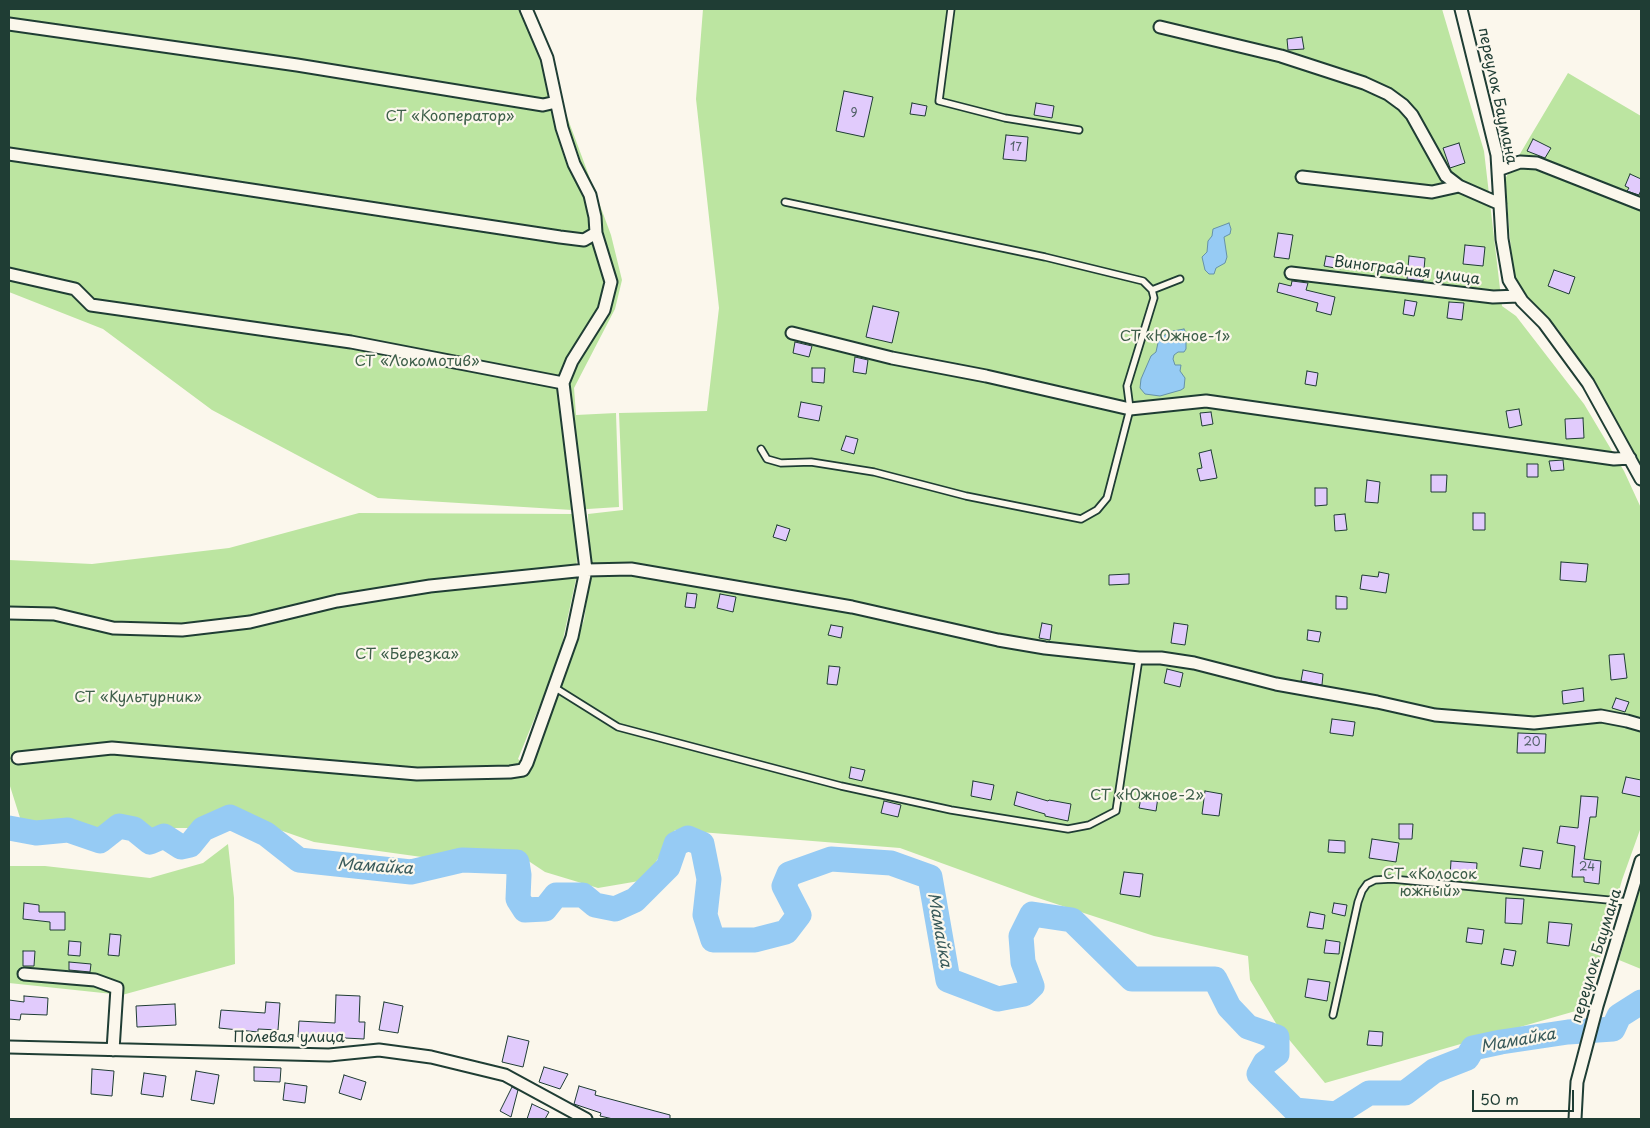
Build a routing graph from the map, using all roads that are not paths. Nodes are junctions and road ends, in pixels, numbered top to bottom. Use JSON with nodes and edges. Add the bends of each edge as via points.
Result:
{"nodes":[{"id":1,"x":526,"y":9,"type":"edge"},
{"id":2,"x":951,"y":9,"type":"edge"},
{"id":3,"x":1461,"y":9,"type":"edge"},
{"id":4,"x":9,"y":24,"type":"edge"},
{"id":5,"x":1160,"y":27,"type":"dead end"},
{"id":6,"x":556,"y":102,"type":"junction"},
{"id":7,"x":1079,"y":130,"type":"dead end"},
{"id":8,"x":9,"y":154,"type":"edge"},
{"id":9,"x":1498,"y":170,"type":"junction"},
{"id":10,"x":1302,"y":177,"type":"dead end"},
{"id":11,"x":1459,"y":186,"type":"junction"},
{"id":12,"x":785,"y":202,"type":"dead end"},
{"id":13,"x":1500,"y":204,"type":"junction"},
{"id":14,"x":1641,"y":204,"type":"edge"},
{"id":15,"x":596,"y":232,"type":"junction"},
{"id":16,"x":1291,"y":273,"type":"dead end"},
{"id":17,"x":9,"y":274,"type":"edge"},
{"id":18,"x":1180,"y":279,"type":"dead end"},
{"id":19,"x":1152,"y":290,"type":"junction"},
{"id":20,"x":1519,"y":296,"type":"junction"},
{"id":21,"x":792,"y":333,"type":"dead end"},
{"id":22,"x":563,"y":383,"type":"junction"},
{"id":23,"x":1130,"y":409,"type":"junction"},
{"id":24,"x":761,"y":449,"type":"dead end"},
{"id":25,"x":1630,"y":458,"type":"junction"},
{"id":26,"x":1641,"y":479,"type":"edge"},
{"id":27,"x":586,"y":570,"type":"junction"},
{"id":28,"x":9,"y":613,"type":"edge"},
{"id":29,"x":1139,"y":658,"type":"junction"},
{"id":30,"x":554,"y":687,"type":"junction"},
{"id":31,"x":1641,"y":725,"type":"edge"},
{"id":32,"x":18,"y":758,"type":"dead end"},
{"id":33,"x":1641,"y":861,"type":"edge"},
{"id":34,"x":1630,"y":902,"type":"junction"},
{"id":35,"x":24,"y":974,"type":"dead end"},
{"id":36,"x":1333,"y":1015,"type":"dead end"},
{"id":37,"x":9,"y":1047,"type":"edge"},
{"id":38,"x":113,"y":1050,"type":"junction"},
{"id":39,"x":586,"y":1119,"type":"edge"},
{"id":40,"x":1574,"y":1119,"type":"edge"}],
"edges":[{"from":1,"to":6,"type":"street","via":[[547,58]]},
{"from":2,"to":7,"type":"lane","via":[[939,101],[1005,118]]},
{"from":3,"to":9,"type":"street","name":"переулок Баумана","via":[[1497,154]]},
{"from":4,"to":6,"type":"street","via":[[297,65],[543,105]]},
{"from":5,"to":11,"type":"street","via":[[1281,56],[1388,94],[1412,114],[1446,176]]},
{"from":6,"to":15,"type":"street","via":[[574,164],[590,195]]},
{"from":8,"to":15,"type":"street","via":[[560,238],[584,240]]},
{"from":9,"to":13,"type":"street","name":"переулок Баумана"},
{"from":9,"to":14,"type":"street","via":[[1520,162],[1537,163]]},
{"from":10,"to":11,"type":"street","via":[[1432,192]]},
{"from":11,"to":13,"type":"street"},
{"from":12,"to":19,"type":"lane","via":[[1045,257],[1143,281]]},
{"from":13,"to":20,"type":"street","name":"переулок Баумана","via":[[1509,280]]},
{"from":15,"to":22,"type":"street","via":[[611,282],[604,310],[572,361]]},
{"from":16,"to":20,"type":"street","name":"Виноградная улица","via":[[1493,297]]},
{"from":17,"to":22,"type":"street","via":[[75,289],[90,305],[351,342]]},
{"from":18,"to":19,"type":"lane"},
{"from":19,"to":23,"type":"lane","via":[[1154,298],[1127,386]]},
{"from":20,"to":25,"type":"street","name":"переулок Баумана","via":[[1544,323],[1588,383]]},
{"from":21,"to":23,"type":"street"},
{"from":22,"to":27,"type":"street"},
{"from":23,"to":24,"type":"lane","via":[[1107,498],[1097,510],[1081,519],[966,496],[874,472],[811,462],[781,464],[767,458]]},
{"from":23,"to":25,"type":"street","via":[[1206,401],[1614,459]]},
{"from":25,"to":26,"type":"street","name":"переулок Баумана"},
{"from":27,"to":28,"type":"street","via":[[430,586],[337,600],[250,622],[182,630],[113,628],[54,614]]},
{"from":27,"to":29,"type":"street","via":[[631,569],[852,607],[998,640]]},
{"from":27,"to":30,"type":"street","via":[[572,637]]},
{"from":29,"to":30,"type":"lane","via":[[1116,811],[1089,825],[1068,829],[951,810],[841,786],[618,728]]},
{"from":29,"to":31,"type":"street","via":[[1194,663],[1276,684],[1435,715],[1534,723],[1601,716]]},
{"from":30,"to":32,"type":"street","via":[[527,763],[523,770],[510,772],[417,774],[112,748]]},
{"from":33,"to":34,"type":"street","name":"переулок Баумана"},
{"from":34,"to":36,"type":"lane","via":[[1375,880],[1367,884],[1358,902]]},
{"from":34,"to":40,"type":"street","name":"переулок Баумана","via":[[1577,1082]]},
{"from":35,"to":38,"type":"street","via":[[95,980],[117,988]]},
{"from":37,"to":38,"type":"street","name":"Полевая улица"},
{"from":38,"to":39,"type":"street","name":"Полевая улица","via":[[329,1055],[379,1050],[431,1057],[505,1074]]}]}
